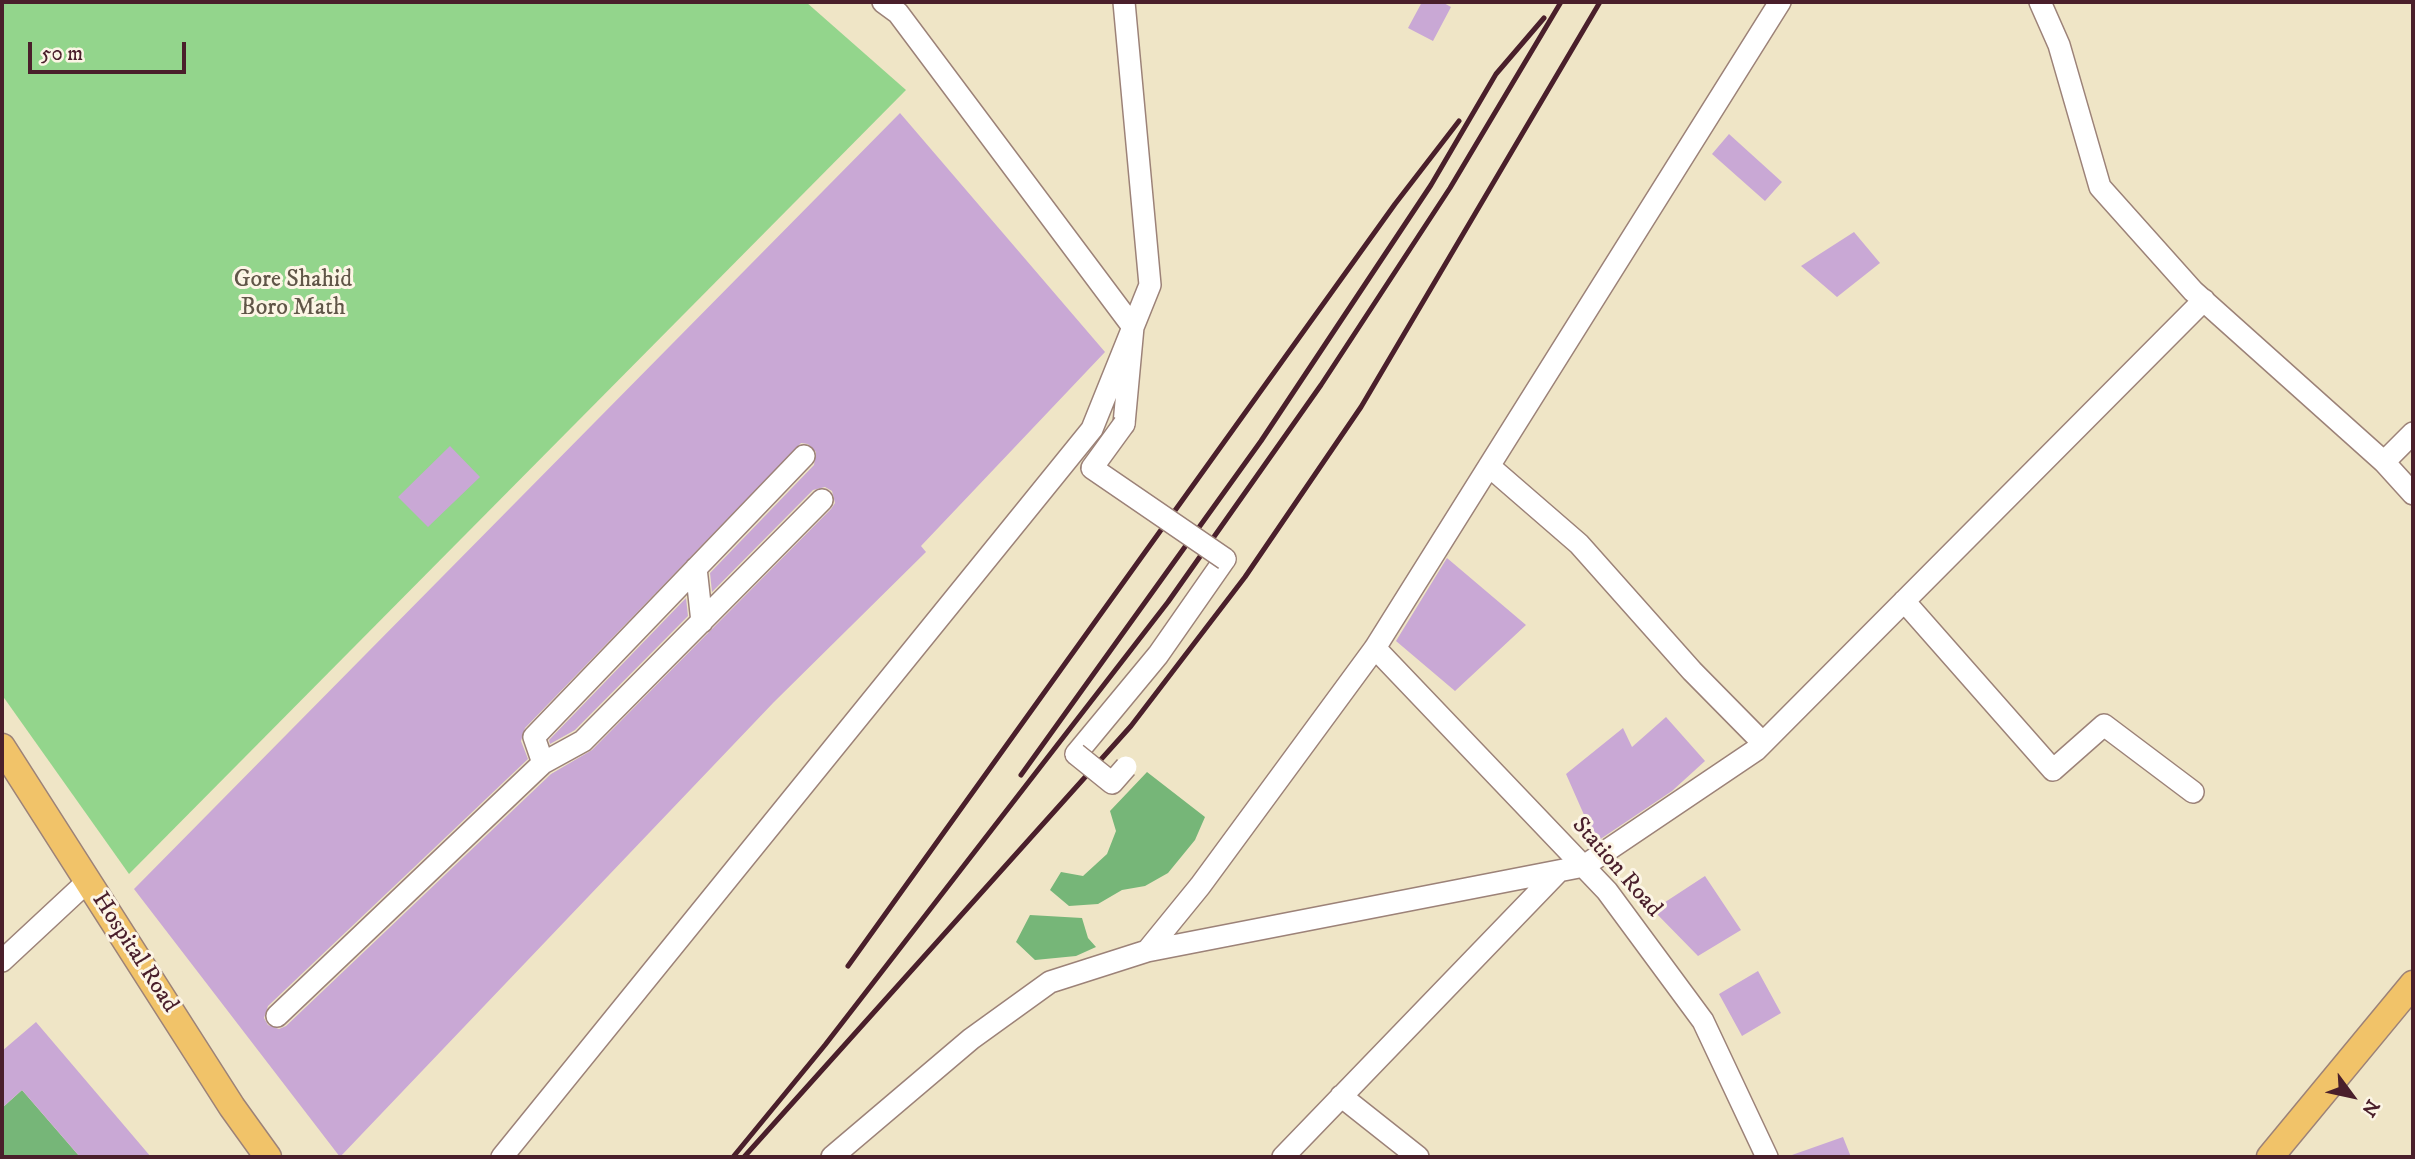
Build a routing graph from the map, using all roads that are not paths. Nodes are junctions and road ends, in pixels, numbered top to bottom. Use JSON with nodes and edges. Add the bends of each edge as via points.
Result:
{"nodes":[{"id":1,"x":883,"y":2,"type":"edge"},
{"id":2,"x":1124,"y":2,"type":"edge"},
{"id":3,"x":1780,"y":2,"type":"edge"},
{"id":4,"x":2040,"y":2,"type":"edge"},
{"id":5,"x":2204,"y":300,"type":"junction"},
{"id":6,"x":1133,"y":327,"type":"junction"},
{"id":7,"x":2413,"y":433,"type":"edge"},
{"id":8,"x":804,"y":456,"type":"dead end"},
{"id":9,"x":2384,"y":462,"type":"junction"},
{"id":10,"x":1489,"y":466,"type":"junction"},
{"id":11,"x":2413,"y":494,"type":"edge"},
{"id":12,"x":822,"y":500,"type":"dead end"},
{"id":13,"x":696,"y":568,"type":"junction"},
{"id":14,"x":1903,"y":601,"type":"junction"},
{"id":15,"x":702,"y":622,"type":"junction"},
{"id":16,"x":1375,"y":648,"type":"junction"},
{"id":17,"x":1763,"y":743,"type":"junction"},
{"id":18,"x":2,"y":747,"type":"edge"},
{"id":19,"x":543,"y":763,"type":"junction"},
{"id":20,"x":1126,"y":767,"type":"dead end"},
{"id":21,"x":2193,"y":792,"type":"dead end"},
{"id":22,"x":1584,"y":866,"type":"junction"},
{"id":23,"x":1559,"y":871,"type":"junction"},
{"id":24,"x":88,"y":881,"type":"junction"},
{"id":25,"x":1147,"y":951,"type":"junction"},
{"id":26,"x":2,"y":961,"type":"edge"},
{"id":27,"x":2413,"y":984,"type":"edge"},
{"id":28,"x":277,"y":1016,"type":"dead end"},
{"id":29,"x":1341,"y":1096,"type":"junction"},
{"id":30,"x":268,"y":1157,"type":"edge"},
{"id":31,"x":502,"y":1157,"type":"edge"},
{"id":32,"x":832,"y":1157,"type":"edge"},
{"id":33,"x":1283,"y":1157,"type":"edge"},
{"id":34,"x":1418,"y":1157,"type":"edge"},
{"id":35,"x":1767,"y":1157,"type":"edge"},
{"id":36,"x":2270,"y":1157,"type":"edge"}],
"edges":[{"from":1,"to":6,"type":"street","via":[[898,13]]},
{"from":2,"to":6,"type":"street","via":[[1150,285]]},
{"from":3,"to":10,"type":"street"},
{"from":4,"to":5,"type":"street","via":[[2059,45],[2100,187]]},
{"from":5,"to":9,"type":"street"},
{"from":5,"to":14,"type":"street"},
{"from":6,"to":20,"type":"street","bridge":true,"via":[[1124,424],[1091,468],[1225,559],[1158,655],[1076,754],[1112,783]]},
{"from":6,"to":31,"type":"street","via":[[1092,429]]},
{"from":7,"to":9,"type":"street"},
{"from":8,"to":13,"type":"street"},
{"from":9,"to":11,"type":"street"},
{"from":10,"to":16,"type":"street"},
{"from":10,"to":17,"type":"street","via":[[1579,544]]},
{"from":12,"to":15,"type":"street"},
{"from":13,"to":15,"type":"street"},
{"from":13,"to":19,"type":"street","via":[[534,737]]},
{"from":14,"to":17,"type":"street"},
{"from":14,"to":21,"type":"street","via":[[2053,770],[2104,725]]},
{"from":15,"to":19,"type":"street","via":[[583,741]]},
{"from":16,"to":22,"type":"street","name":"Station Road"},
{"from":16,"to":25,"type":"street"},
{"from":17,"to":22,"type":"street"},
{"from":18,"to":24,"type":"main road","name":"Hospital Road"},
{"from":19,"to":28,"type":"street"},
{"from":22,"to":23,"type":"street"},
{"from":22,"to":35,"type":"street","name":"Station Road","via":[[1703,1021]]},
{"from":23,"to":25,"type":"street"},
{"from":23,"to":29,"type":"street"},
{"from":24,"to":26,"type":"street"},
{"from":24,"to":30,"type":"main road","name":"Hospital Road"},
{"from":25,"to":32,"type":"street","via":[[1050,982],[971,1039]]},
{"from":27,"to":36,"type":"main road"},
{"from":29,"to":33,"type":"street"},
{"from":29,"to":34,"type":"street"}]}
